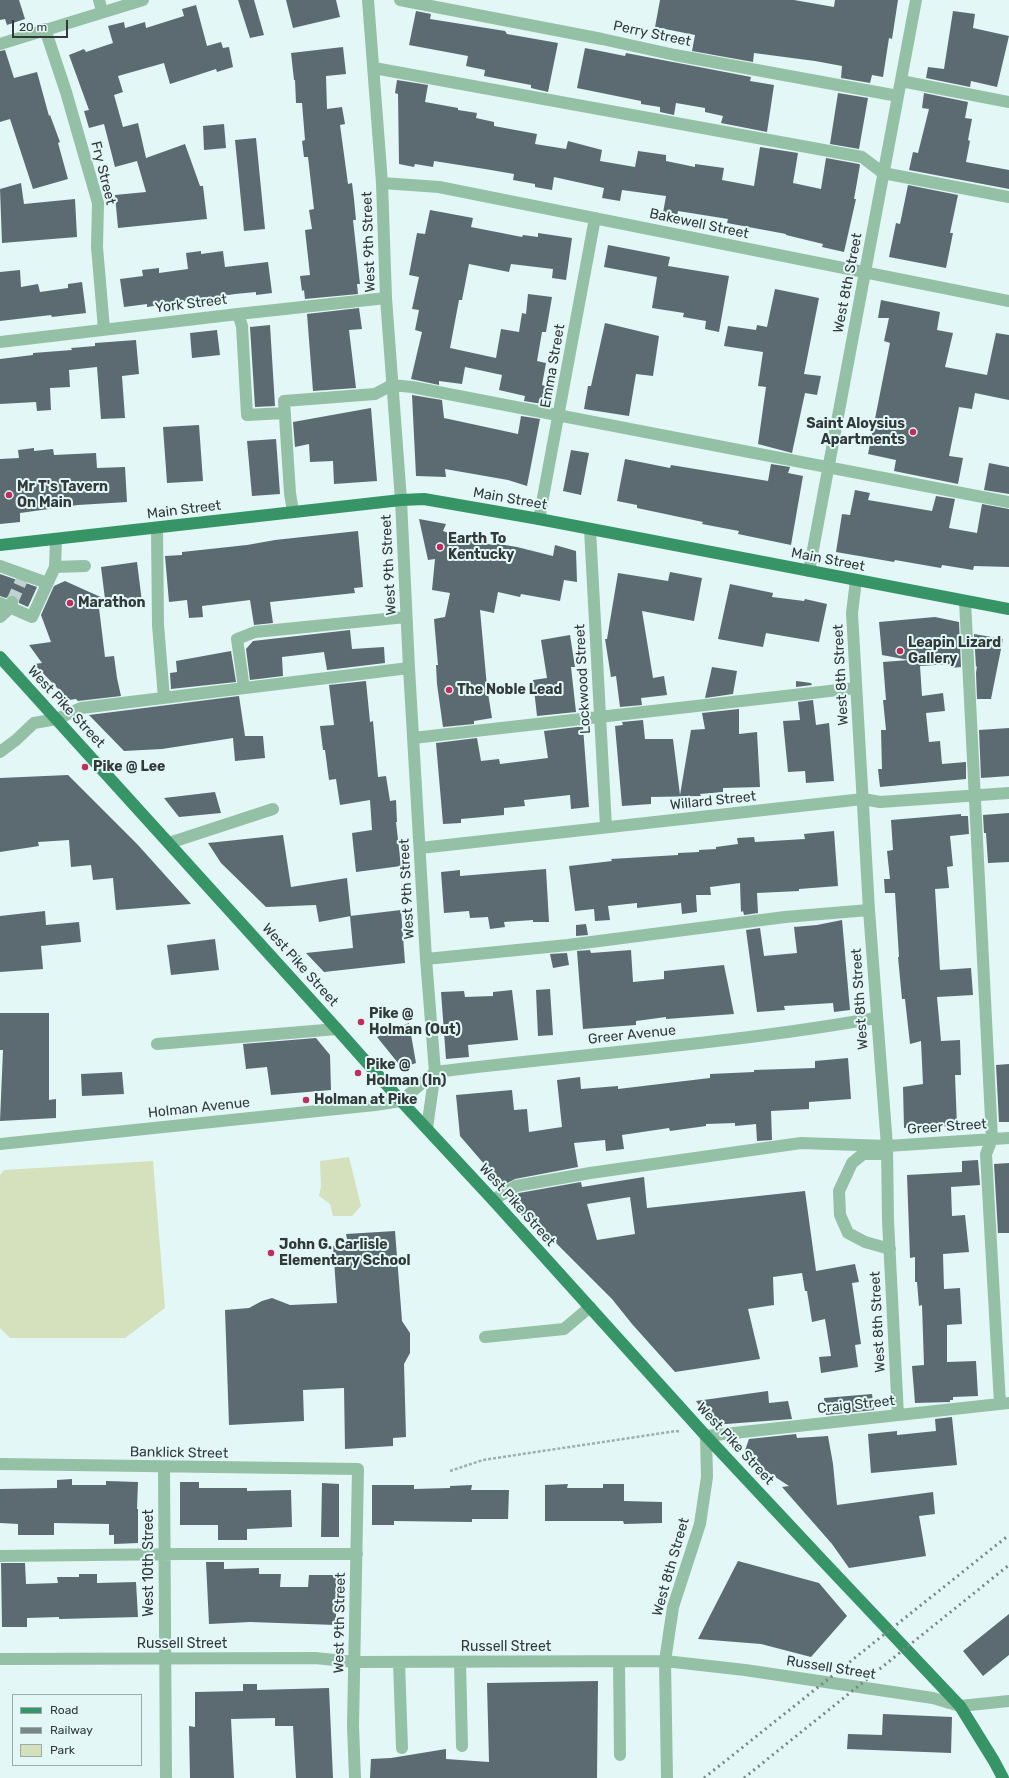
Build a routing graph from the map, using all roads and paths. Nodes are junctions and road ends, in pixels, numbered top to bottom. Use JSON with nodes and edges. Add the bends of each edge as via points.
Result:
{"nodes":[{"id":1,"x":143,"y":0,"type":"edge"},
{"id":2,"x":368,"y":0,"type":"edge"},
{"id":3,"x":400,"y":0,"type":"edge"},
{"id":4,"x":916,"y":0,"type":"edge"},
{"id":5,"x":101,"y":6,"type":"edge"},
{"id":6,"x":46,"y":29,"type":"junction"},
{"id":7,"x":0,"y":44,"type":"edge"},
{"id":8,"x":374,"y":68,"type":"junction"},
{"id":9,"x":901,"y":81,"type":"junction"},
{"id":10,"x":898,"y":96,"type":"junction"},
{"id":11,"x":1009,"y":102,"type":"edge"},
{"id":12,"x":883,"y":174,"type":"junction"},
{"id":13,"x":382,"y":183,"type":"junction"},
{"id":14,"x":1009,"y":197,"type":"edge"},
{"id":15,"x":595,"y":218,"type":"junction"},
{"id":16,"x":865,"y":273,"type":"junction"},
{"id":17,"x":386,"y":298,"type":"junction"},
{"id":18,"x":1009,"y":301,"type":"edge"},
{"id":19,"x":238,"y":314,"type":"junction"},
{"id":20,"x":104,"y":329,"type":"junction"},
{"id":21,"x":0,"y":342,"type":"edge"},
{"id":22,"x":392,"y":385,"type":"junction"},
{"id":23,"x":284,"y":413,"type":"junction"},
{"id":24,"x":559,"y":416,"type":"junction"},
{"id":25,"x":828,"y":467,"type":"junction"},
{"id":26,"x":401,"y":500,"type":"junction"},
{"id":27,"x":1009,"y":502,"type":"edge"},
{"id":28,"x":293,"y":512,"type":"junction"},
{"id":29,"x":539,"y":519,"type":"junction"},
{"id":30,"x":157,"y":529,"type":"junction"},
{"id":31,"x":590,"y":529,"type":"junction"},
{"id":32,"x":56,"y":539,"type":"junction"},
{"id":33,"x":0,"y":545,"type":"edge"},
{"id":34,"x":0,"y":566,"type":"edge"},
{"id":35,"x":86,"y":566,"type":"dead end"},
{"id":36,"x":55,"y":567,"type":"junction"},
{"id":37,"x":809,"y":571,"type":"junction"},
{"id":38,"x":856,"y":580,"type":"junction"},
{"id":39,"x":47,"y":583,"type":"junction"},
{"id":40,"x":964,"y":601,"type":"junction"},
{"id":41,"x":7,"y":604,"type":"edge"},
{"id":42,"x":1009,"y":609,"type":"edge"},
{"id":43,"x":0,"y":617,"type":"edge"},
{"id":44,"x":406,"y":617,"type":"junction"},
{"id":45,"x":0,"y":657,"type":"edge"},
{"id":46,"x":409,"y":668,"type":"junction"},
{"id":47,"x":244,"y":688,"type":"junction"},
{"id":48,"x":856,"y":688,"type":"junction"},
{"id":49,"x":164,"y":698,"type":"junction"},
{"id":50,"x":600,"y":717,"type":"junction"},
{"id":51,"x":57,"y":718,"type":"junction"},
{"id":52,"x":413,"y":738,"type":"junction"},
{"id":53,"x":0,"y":752,"type":"edge"},
{"id":54,"x":1009,"y":793,"type":"edge"},
{"id":55,"x":976,"y":794,"type":"junction"},
{"id":56,"x":863,"y":799,"type":"junction"},
{"id":57,"x":274,"y":809,"type":"dead end"},
{"id":58,"x":606,"y":828,"type":"junction"},
{"id":59,"x":169,"y":843,"type":"junction"},
{"id":60,"x":420,"y":848,"type":"junction"},
{"id":61,"x":869,"y":910,"type":"junction"},
{"id":62,"x":426,"y":959,"type":"junction"},
{"id":63,"x":876,"y":1018,"type":"junction"},
{"id":64,"x":337,"y":1029,"type":"junction"},
{"id":65,"x":157,"y":1044,"type":"dead end"},
{"id":66,"x":435,"y":1072,"type":"junction"},
{"id":67,"x":401,"y":1101,"type":"junction"},
{"id":68,"x":426,"y":1128,"type":"junction"},
{"id":69,"x":1009,"y":1138,"type":"edge"},
{"id":70,"x":992,"y":1139,"type":"junction"},
{"id":71,"x":0,"y":1144,"type":"edge"},
{"id":72,"x":887,"y":1150,"type":"junction"},
{"id":73,"x":493,"y":1200,"type":"junction"},
{"id":74,"x":890,"y":1249,"type":"junction"},
{"id":75,"x":590,"y":1307,"type":"junction"},
{"id":76,"x":485,"y":1337,"type":"dead end"},
{"id":77,"x":1004,"y":1403,"type":"edge"},
{"id":78,"x":898,"y":1415,"type":"junction"},
{"id":79,"x":706,"y":1436,"type":"junction"},
{"id":80,"x":0,"y":1464,"type":"edge"},
{"id":81,"x":164,"y":1468,"type":"junction"},
{"id":82,"x":358,"y":1469,"type":"joint"},
{"id":83,"x":450,"y":1471,"type":"dead end"},
{"id":84,"x":357,"y":1554,"type":"junction"},
{"id":85,"x":164,"y":1555,"type":"junction"},
{"id":86,"x":0,"y":1556,"type":"edge"},
{"id":87,"x":0,"y":1659,"type":"edge"},
{"id":88,"x":164,"y":1659,"type":"junction"},
{"id":89,"x":665,"y":1661,"type":"junction"},
{"id":90,"x":355,"y":1662,"type":"junction"},
{"id":91,"x":399,"y":1662,"type":"junction"},
{"id":92,"x":460,"y":1662,"type":"junction"},
{"id":93,"x":619,"y":1662,"type":"junction"},
{"id":94,"x":1009,"y":1701,"type":"edge"},
{"id":95,"x":960,"y":1706,"type":"junction"},
{"id":96,"x":462,"y":1746,"type":"dead end"},
{"id":97,"x":402,"y":1748,"type":"dead end"},
{"id":98,"x":620,"y":1755,"type":"dead end"},
{"id":99,"x":166,"y":1778,"type":"edge"},
{"id":100,"x":355,"y":1778,"type":"edge"},
{"id":101,"x":667,"y":1778,"type":"edge"},
{"id":102,"x":1001,"y":1778,"type":"edge"}],
"edges":[{"from":1,"to":5,"type":"street"},
{"from":2,"to":8,"type":"street","name":"West 9th Street"},
{"from":3,"to":10,"type":"street","name":"Perry Street"},
{"from":4,"to":9,"type":"street","name":"West 8th Street"},
{"from":5,"to":6,"type":"street"},
{"from":6,"to":7,"type":"street"},
{"from":6,"to":20,"type":"street","name":"Fry Street","via":[[98,203],[97,247]]},
{"from":8,"to":12,"type":"street","via":[[862,157]]},
{"from":8,"to":13,"type":"street","name":"West 9th Street"},
{"from":9,"to":10,"type":"street","name":"West 8th Street"},
{"from":9,"to":11,"type":"street"},
{"from":10,"to":12,"type":"street","name":"West 8th Street"},
{"from":12,"to":14,"type":"street"},
{"from":12,"to":16,"type":"street","name":"West 8th Street"},
{"from":13,"to":15,"type":"street","name":"Bakewell Street","via":[[439,187]]},
{"from":13,"to":17,"type":"street","name":"West 9th Street"},
{"from":15,"to":16,"type":"street","name":"Bakewell Street"},
{"from":15,"to":24,"type":"street","name":"Emma Street"},
{"from":16,"to":18,"type":"street","name":"Bakewell Street"},
{"from":16,"to":25,"type":"street","name":"West 8th Street"},
{"from":17,"to":19,"type":"street","name":"York Street"},
{"from":17,"to":22,"type":"street","name":"West 9th Street"},
{"from":19,"to":20,"type":"street","name":"York Street"},
{"from":19,"to":23,"type":"street","via":[[242,326],[247,415]]},
{"from":20,"to":21,"type":"street","name":"York Street"},
{"from":22,"to":23,"type":"street","via":[[375,394],[284,401]]},
{"from":22,"to":24,"type":"street"},
{"from":22,"to":26,"type":"street","name":"West 9th Street"},
{"from":23,"to":28,"type":"street"},
{"from":24,"to":25,"type":"street"},
{"from":24,"to":29,"type":"street","name":"Emma Street"},
{"from":25,"to":27,"type":"street"},
{"from":25,"to":37,"type":"street","name":"West 8th Street"},
{"from":26,"to":28,"type":"main road","name":"Main Street"},
{"from":26,"to":29,"type":"main road","name":"Main Street","via":[[424,499]]},
{"from":26,"to":44,"type":"street","name":"West 9th Street"},
{"from":28,"to":30,"type":"main road","name":"Main Street"},
{"from":29,"to":31,"type":"main road","name":"Main Street"},
{"from":30,"to":32,"type":"main road","name":"Main Street"},
{"from":30,"to":49,"type":"street","via":[[158,625]]},
{"from":31,"to":37,"type":"main road","name":"Main Street"},
{"from":31,"to":50,"type":"street","name":"Lockwood Street"},
{"from":32,"to":33,"type":"main road","name":"Main Street"},
{"from":32,"to":36,"type":"street"},
{"from":34,"to":39,"type":"street","via":[[23,577]]},
{"from":35,"to":36,"type":"street"},
{"from":36,"to":39,"type":"street"},
{"from":37,"to":38,"type":"main road","name":"Main Street"},
{"from":38,"to":40,"type":"main road","name":"Main Street"},
{"from":38,"to":48,"type":"street","name":"West 8th Street","via":[[852,613]]},
{"from":39,"to":41,"type":"street","via":[[32,617]]},
{"from":40,"to":42,"type":"main road","name":"Main Street"},
{"from":40,"to":55,"type":"street"},
{"from":41,"to":43,"type":"street"},
{"from":44,"to":46,"type":"street","name":"West 9th Street"},
{"from":44,"to":47,"type":"street","via":[[255,632],[237,639]]},
{"from":45,"to":51,"type":"main road","name":"West Pike Street"},
{"from":46,"to":47,"type":"street"},
{"from":46,"to":52,"type":"street","name":"West 9th Street"},
{"from":47,"to":49,"type":"street"},
{"from":48,"to":50,"type":"street"},
{"from":48,"to":56,"type":"street","name":"West 8th Street"},
{"from":49,"to":51,"type":"street","via":[[81,708]]},
{"from":50,"to":52,"type":"street"},
{"from":50,"to":58,"type":"street","name":"Lockwood Street"},
{"from":51,"to":53,"type":"street","via":[[34,723]]},
{"from":51,"to":59,"type":"main road","name":"West Pike Street"},
{"from":52,"to":60,"type":"street","name":"West 9th Street"},
{"from":54,"to":55,"type":"street","name":"Willard Street"},
{"from":55,"to":56,"type":"street","name":"Willard Street","via":[[880,802]]},
{"from":55,"to":70,"type":"street"},
{"from":56,"to":58,"type":"street","name":"Willard Street"},
{"from":56,"to":61,"type":"street","name":"West 8th Street"},
{"from":57,"to":59,"type":"street"},
{"from":58,"to":60,"type":"street","name":"Willard Street"},
{"from":59,"to":64,"type":"main road","name":"West Pike Street"},
{"from":60,"to":62,"type":"street","name":"West 9th Street"},
{"from":61,"to":62,"type":"street","via":[[785,917],[568,945]]},
{"from":61,"to":63,"type":"street","name":"West 8th Street"},
{"from":62,"to":66,"type":"street","name":"West 9th Street"},
{"from":63,"to":66,"type":"street","name":"Greer Avenue","via":[[830,1026]]},
{"from":63,"to":72,"type":"street","name":"West 8th Street"},
{"from":64,"to":65,"type":"street"},
{"from":64,"to":67,"type":"main road","name":"West Pike Street"},
{"from":66,"to":67,"type":"street"},
{"from":66,"to":68,"type":"street","name":"West 9th Street"},
{"from":67,"to":68,"type":"main road","name":"West Pike Street"},
{"from":67,"to":71,"type":"street","name":"Holman Avenue"},
{"from":68,"to":73,"type":"main road","name":"West Pike Street"},
{"from":69,"to":70,"type":"street","name":"Greer Street"},
{"from":70,"to":72,"type":"street","name":"Greer Street"},
{"from":70,"to":77,"type":"street","via":[[986,1154]]},
{"from":72,"to":73,"type":"street","via":[[801,1143],[516,1186]]},
{"from":72,"to":74,"type":"street","name":"West 8th Street"},
{"from":72,"to":74,"type":"street","via":[[863,1154],[852,1163],[839,1191],[840,1215],[848,1233],[865,1242]]},
{"from":73,"to":75,"type":"main road","name":"West Pike Street"},
{"from":74,"to":78,"type":"street","name":"West 8th Street"},
{"from":75,"to":76,"type":"street","via":[[564,1329]]},
{"from":75,"to":79,"type":"main road","name":"West Pike Street"},
{"from":77,"to":78,"type":"street","name":"Craig Street"},
{"from":78,"to":79,"type":"street","name":"Craig Street"},
{"from":79,"to":83,"type":"path","via":[[676,1431],[482,1460]]},
{"from":79,"to":89,"type":"street","name":"West 8th Street","via":[[708,1477],[700,1524],[673,1607]]},
{"from":79,"to":95,"type":"main road","name":"West Pike Street"},
{"from":80,"to":81,"type":"street","name":"Banklick Street"},
{"from":81,"to":82,"type":"street","name":"Banklick Street"},
{"from":81,"to":85,"type":"street","name":"West 10th Street"},
{"from":82,"to":84,"type":"street","name":"West 9th Street"},
{"from":84,"to":85,"type":"street"},
{"from":84,"to":90,"type":"street","name":"West 9th Street"},
{"from":85,"to":86,"type":"street"},
{"from":85,"to":88,"type":"street","name":"West 10th Street"},
{"from":87,"to":88,"type":"street","name":"Russell Street"},
{"from":88,"to":90,"type":"street","name":"Russell Street","via":[[315,1658]]},
{"from":88,"to":99,"type":"street","name":"West 10th Street"},
{"from":89,"to":93,"type":"street","name":"Russell Street"},
{"from":89,"to":95,"type":"street","name":"Russell Street","via":[[745,1670],[933,1698]]},
{"from":89,"to":101,"type":"street","name":"West 8th Street"},
{"from":90,"to":91,"type":"street","name":"Russell Street"},
{"from":90,"to":100,"type":"street","name":"West 9th Street"},
{"from":91,"to":92,"type":"street","name":"Russell Street"},
{"from":91,"to":97,"type":"street"},
{"from":92,"to":93,"type":"street","name":"Russell Street"},
{"from":92,"to":96,"type":"street"},
{"from":93,"to":98,"type":"street"},
{"from":94,"to":95,"type":"street","name":"Russell Street"},
{"from":95,"to":102,"type":"main road","name":"West Pike Street"}]}
